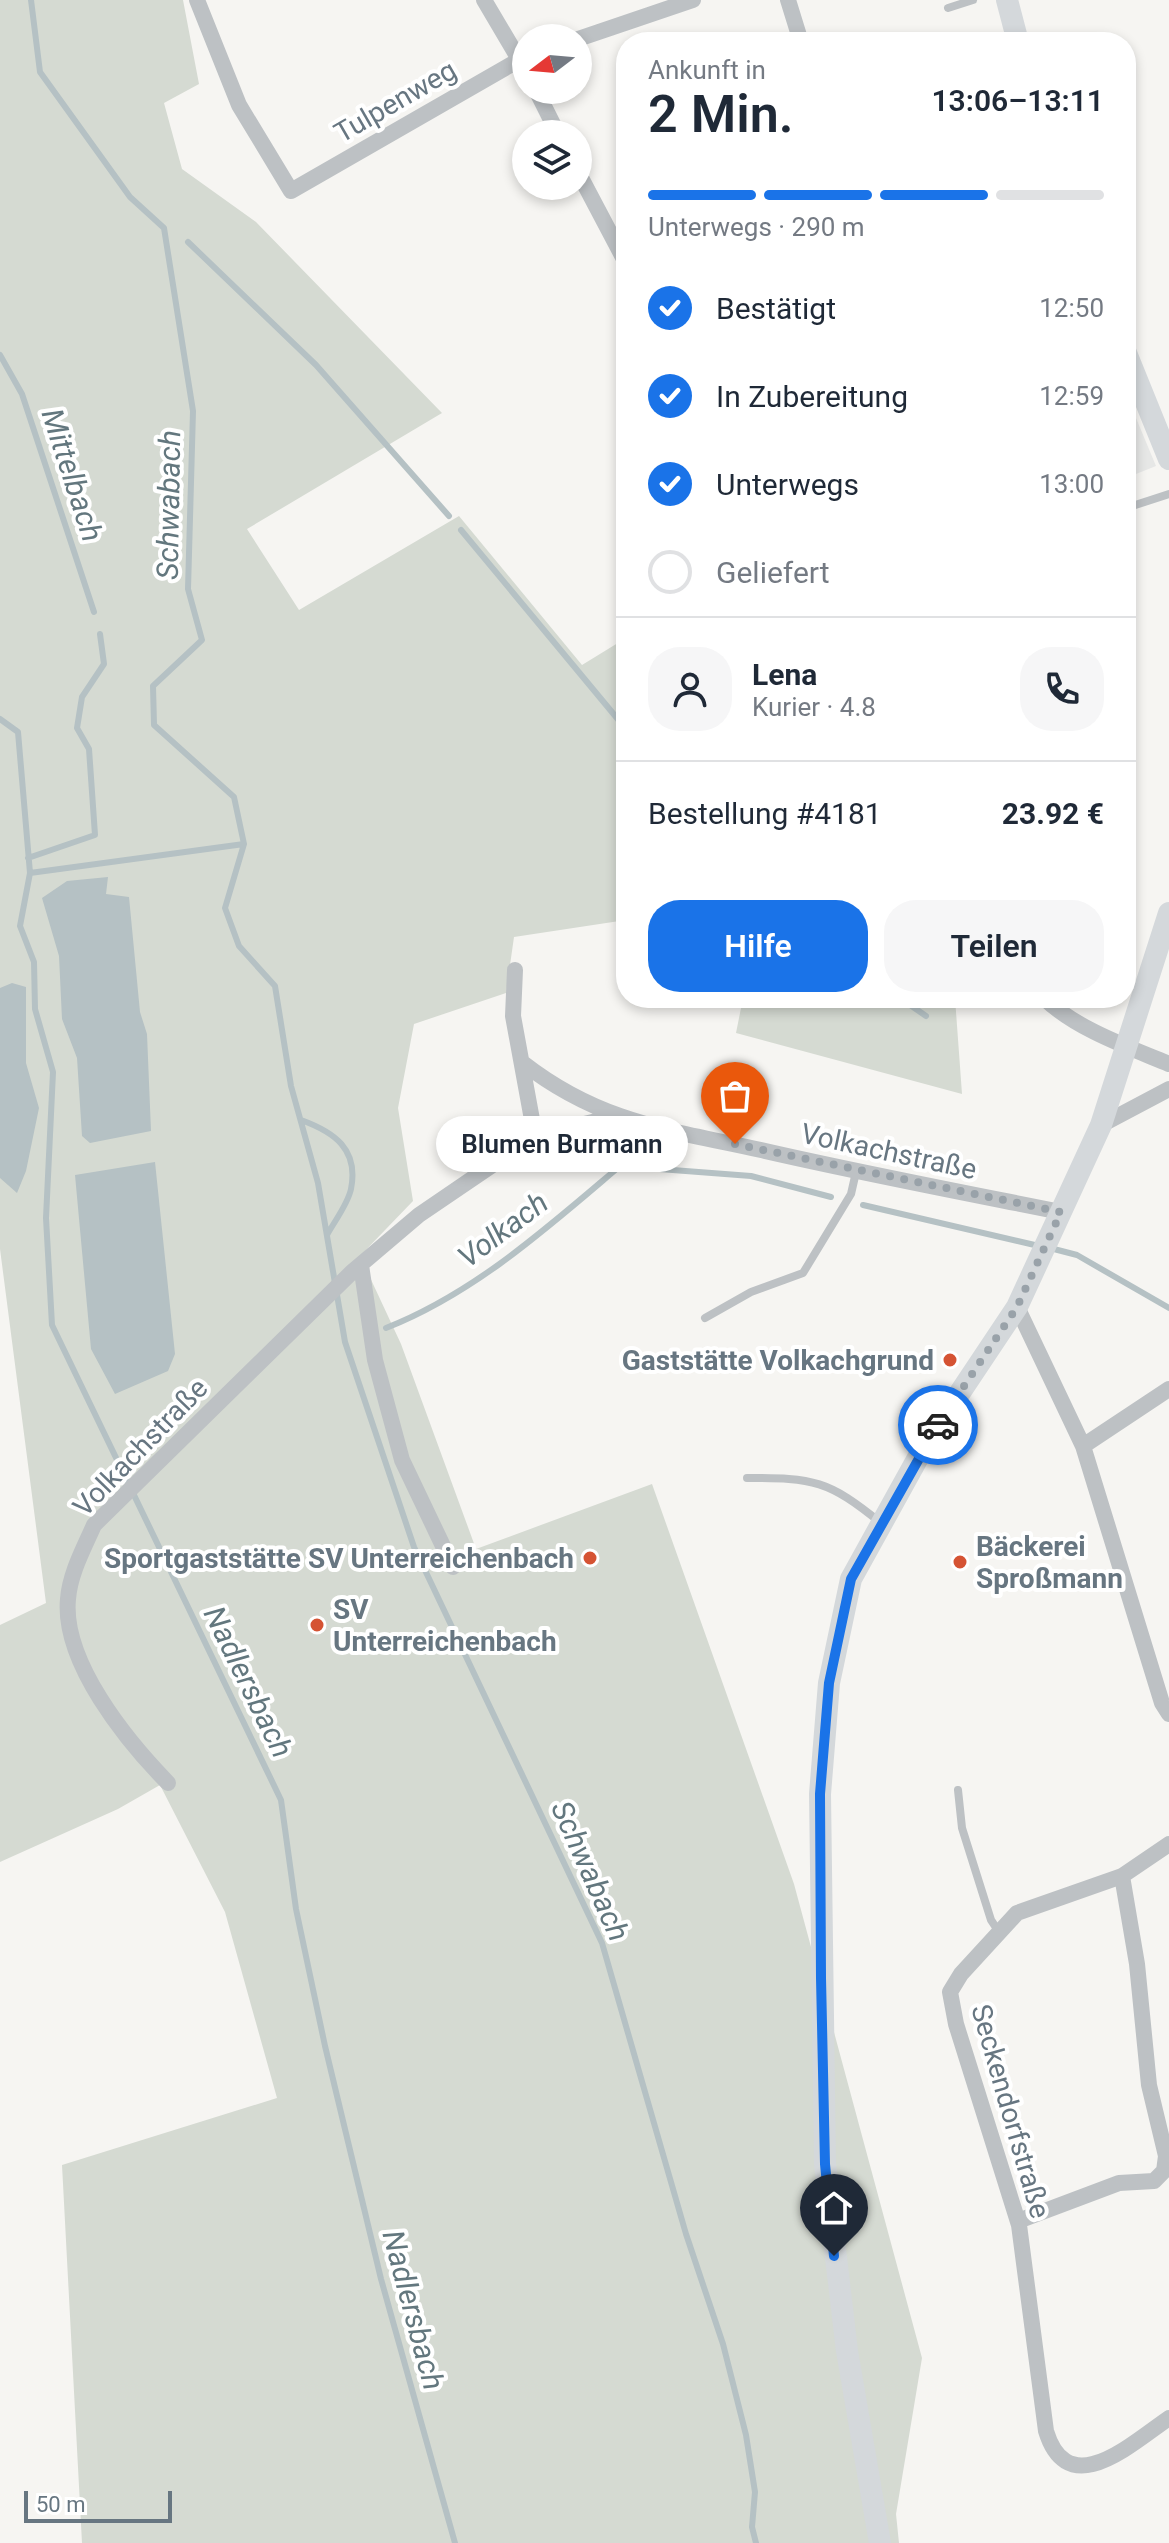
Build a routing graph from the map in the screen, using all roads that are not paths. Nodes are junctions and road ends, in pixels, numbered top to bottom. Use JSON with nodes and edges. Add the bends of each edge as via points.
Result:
{"nodes":[{"id":1,"x":197,"y":0,"type":"edge"},
{"id":2,"x":484,"y":0,"type":"edge"},
{"id":3,"x":693,"y":0,"type":"edge"},
{"id":4,"x":788,"y":0,"type":"edge"},
{"id":5,"x":973,"y":0,"type":"edge"},
{"id":6,"x":1007,"y":0,"type":"edge"},
{"id":7,"x":948,"y":8,"type":"dead end"},
{"id":8,"x":798,"y":32,"type":"edge"},
{"id":9,"x":1015,"y":32,"type":"edge"},
{"id":10,"x":592,"y":34,"type":"edge"},
{"id":11,"x":512,"y":43,"type":"edge"},
{"id":12,"x":512,"y":69,"type":"edge"},
{"id":13,"x":592,"y":199,"type":"edge"},
{"id":14,"x":616,"y":244,"type":"edge"},
{"id":15,"x":1136,"y":376,"type":"edge"},
{"id":16,"x":1168,"y":451,"type":"edge"},
{"id":17,"x":1169,"y":494,"type":"edge"},
{"id":18,"x":1136,"y":505,"type":"edge"},
{"id":19,"x":1169,"y":913,"type":"edge"},
{"id":20,"x":515,"y":970,"type":"dead end"},
{"id":21,"x":1055,"y":1008,"type":"edge"},
{"id":22,"x":1124,"y":1045,"type":"junction"},
{"id":23,"x":523,"y":1063,"type":"junction"},
{"id":24,"x":1169,"y":1064,"type":"edge"},
{"id":25,"x":1169,"y":1089,"type":"edge"},
{"id":26,"x":613,"y":1117,"type":"junction"},
{"id":27,"x":1101,"y":1125,"type":"junction"},
{"id":28,"x":535,"y":1136,"type":"junction"},
{"id":29,"x":856,"y":1172,"type":"junction"},
{"id":30,"x":1058,"y":1217,"type":"junction"},
{"id":31,"x":357,"y":1268,"type":"junction"},
{"id":32,"x":1017,"y":1307,"type":"junction"},
{"id":33,"x":705,"y":1318,"type":"dead end"},
{"id":34,"x":1169,"y":1389,"type":"edge"},
{"id":35,"x":1083,"y":1446,"type":"junction"},
{"id":36,"x":747,"y":1478,"type":"dead end"},
{"id":37,"x":881,"y":1523,"type":"junction"},
{"id":38,"x":453,"y":1567,"type":"dead end"},
{"id":39,"x":1169,"y":1714,"type":"edge"},
{"id":40,"x":168,"y":1783,"type":"dead end"},
{"id":41,"x":958,"y":1790,"type":"dead end"},
{"id":42,"x":1169,"y":1844,"type":"edge"},
{"id":43,"x":1122,"y":1876,"type":"junction"},
{"id":44,"x":999,"y":1933,"type":"junction"},
{"id":45,"x":1018,"y":2221,"type":"junction"},
{"id":46,"x":1169,"y":2418,"type":"edge"},
{"id":47,"x":880,"y":2543,"type":"edge"}],
"edges":[{"from":1,"to":12,"type":"street","name":"Tulpenweg","via":[[239,105],[291,191]]},
{"from":2,"to":11,"type":"street"},
{"from":3,"to":10,"type":"street"},
{"from":4,"to":8,"type":"street"},
{"from":5,"to":7,"type":"lane"},
{"from":6,"to":9,"type":"main road"},
{"from":13,"to":14,"type":"street"},
{"from":15,"to":16,"type":"main road"},
{"from":17,"to":18,"type":"lane"},
{"from":19,"to":22,"type":"main road"},
{"from":20,"to":23,"type":"street","via":[[513,1016]]},
{"from":21,"to":22,"type":"street"},
{"from":22,"to":24,"type":"street"},
{"from":22,"to":27,"type":"main road"},
{"from":23,"to":26,"type":"street","name":"Volkachstraße","via":[[559,1092]]},
{"from":23,"to":28,"type":"street"},
{"from":25,"to":27,"type":"street"},
{"from":26,"to":28,"type":"street","name":"Volkachstraße"},
{"from":26,"to":29,"type":"street","name":"Volkachstraße"},
{"from":27,"to":30,"type":"main road"},
{"from":28,"to":31,"type":"street","name":"Volkachstraße","via":[[419,1215]]},
{"from":29,"to":30,"type":"street","name":"Volkachstraße"},
{"from":29,"to":33,"type":"lane","via":[[851,1194],[803,1273],[751,1292]]},
{"from":30,"to":32,"type":"main road"},
{"from":31,"to":38,"type":"street","via":[[402,1460]]},
{"from":31,"to":40,"type":"street","name":"Volkachstraße","via":[[94,1525],[75,1567],[67,1600],[72,1636],[96,1690],[140,1755]]},
{"from":32,"to":35,"type":"street"},
{"from":32,"to":37,"type":"main road","via":[[925,1445]]},
{"from":34,"to":35,"type":"street"},
{"from":35,"to":39,"type":"street"},
{"from":36,"to":37,"type":"lane","via":[[805,1478],[847,1495]]},
{"from":37,"to":47,"type":"main road","via":[[851,1579],[829,1683],[820,1794],[825,2164],[837,2286]]},
{"from":41,"to":44,"type":"lane","via":[[962,1828]]},
{"from":42,"to":43,"type":"street","name":"Seckendorfstraße"},
{"from":43,"to":44,"type":"street","name":"Seckendorfstraße","via":[[1017,1913]]},
{"from":43,"to":45,"type":"street","via":[[1149,2085],[1166,2156],[1164,2171],[1154,2181],[1119,2183]]},
{"from":44,"to":45,"type":"street","name":"Seckendorfstraße","via":[[950,1992]]},
{"from":45,"to":46,"type":"street","name":"Seckendorfstraße","via":[[1052,2451],[1063,2462],[1081,2467],[1100,2462]]}]}
